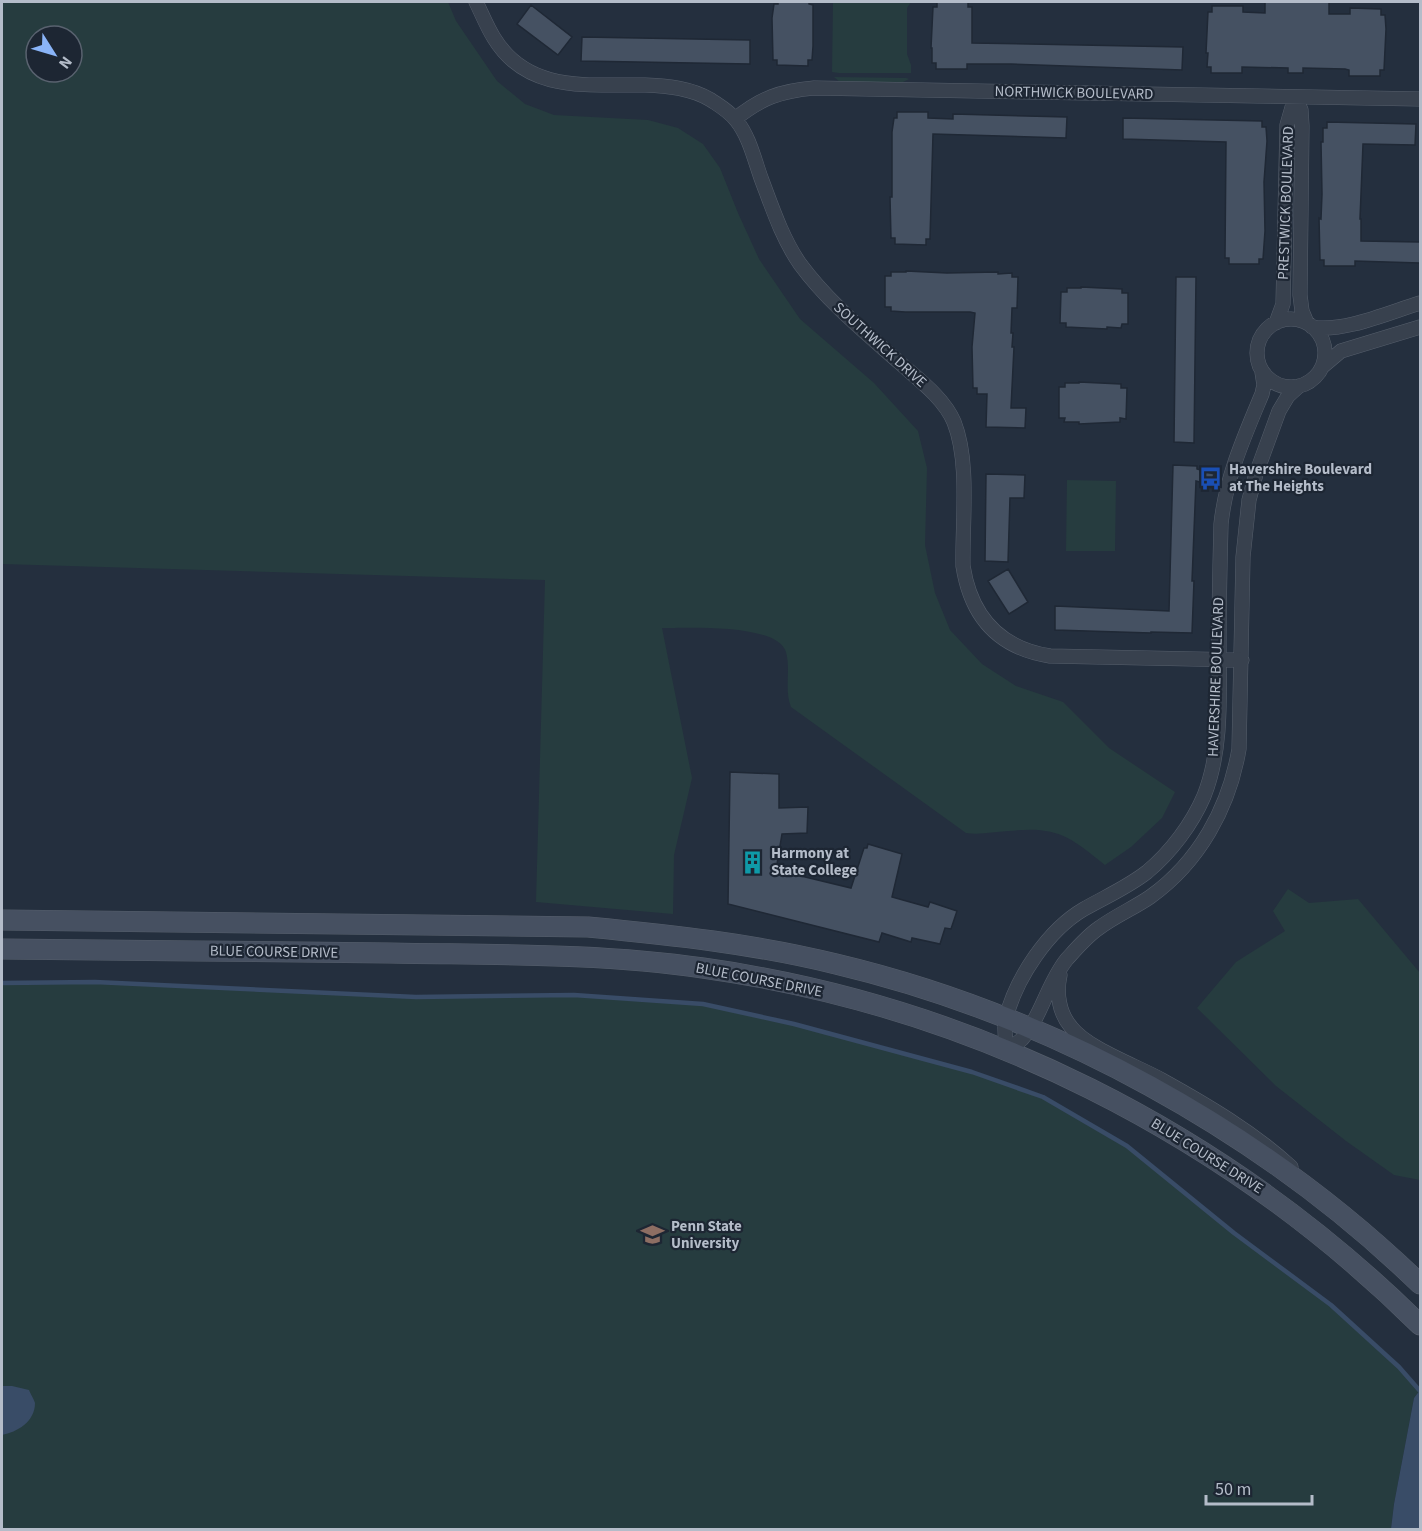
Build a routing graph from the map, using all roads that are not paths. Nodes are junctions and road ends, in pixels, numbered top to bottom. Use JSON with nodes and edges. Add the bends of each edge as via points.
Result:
{"nodes":[{"id":1,"x":476,"y":2,"type":"edge"},
{"id":2,"x":1295,"y":97,"type":"junction"},
{"id":3,"x":1420,"y":99,"type":"edge"},
{"id":4,"x":735,"y":119,"type":"junction"},
{"id":5,"x":1420,"y":303,"type":"edge"},
{"id":6,"x":1276,"y":322,"type":"junction"},
{"id":7,"x":1309,"y":325,"type":"junction"},
{"id":8,"x":1420,"y":327,"type":"edge"},
{"id":9,"x":1322,"y":367,"type":"junction"},
{"id":10,"x":1262,"y":372,"type":"junction"},
{"id":11,"x":1299,"y":386,"type":"junction"},
{"id":12,"x":1219,"y":660,"type":"junction"},
{"id":13,"x":1242,"y":660,"type":"junction"},
{"id":14,"x":2,"y":920,"type":"edge"},
{"id":15,"x":2,"y":949,"type":"edge"},
{"id":16,"x":1065,"y":962,"type":"junction"},
{"id":17,"x":1006,"y":1019,"type":"junction"},
{"id":18,"x":1028,"y":1028,"type":"junction"},
{"id":19,"x":1007,"y":1050,"type":"junction"},
{"id":20,"x":1350,"y":1221,"type":"junction"},
{"id":21,"x":1420,"y":1284,"type":"edge"},
{"id":22,"x":1420,"y":1325,"type":"edge"}],
"edges":[{"from":1,"to":4,"type":"street","name":"SOUTHWICK DRIVE","via":[[495,39],[529,72],[559,83],[689,90]]},
{"from":2,"to":3,"type":"street","name":"NORTHWICK BOULEVARD"},
{"from":2,"to":4,"type":"street","name":"NORTHWICK BOULEVARD","via":[[814,88],[770,96]]},
{"from":2,"to":6,"type":"street","name":"PRESTWICK BOULEVARD","via":[[1287,125],[1283,304]]},
{"from":2,"to":7,"type":"street","name":"PRESTWICK BOULEVARD","via":[[1302,126],[1300,295]]},
{"from":4,"to":12,"type":"street","name":"SOUTHWICK DRIVE","via":[[750,147],[779,227],[810,277],[838,308],[931,392],[953,420],[962,456],[964,575],[973,603],[986,622],[999,636],[1034,654]]},
{"from":5,"to":7,"type":"street","via":[[1333,328]]},
{"from":6,"to":7,"type":"street"},
{"from":6,"to":10,"type":"street","via":[[1258,344]]},
{"from":7,"to":9,"type":"street","via":[[1322,340]]},
{"from":8,"to":9,"type":"street","via":[[1341,351]]},
{"from":9,"to":11,"type":"street","via":[[1313,379]]},
{"from":10,"to":11,"type":"street","via":[[1282,386]]},
{"from":10,"to":12,"type":"street","name":"HAVERSHIRE BOULEVARD","via":[[1262,394],[1236,455],[1224,499]]},
{"from":11,"to":13,"type":"street","name":"HAVERSHIRE BOULEVARD","via":[[1279,411],[1249,500],[1243,557]]},
{"from":12,"to":13,"type":"street","name":"SOUTHWICK DRIVE"},
{"from":12,"to":17,"type":"street","name":"HAVERSHIRE BOULEVARD","via":[[1214,758],[1194,815],[1182,835],[1148,871],[1083,909],[1056,931],[1030,964]]},
{"from":13,"to":16,"type":"street","name":"HAVERSHIRE BOULEVARD","via":[[1238,758],[1216,822],[1193,856],[1166,884],[1098,928]]},
{"from":14,"to":17,"type":"main road","name":"BLUE COURSE DRIVE","via":[[588,927],[667,934],[838,964]]},
{"from":15,"to":19,"type":"main road","name":"BLUE COURSE DRIVE","via":[[519,955],[629,960],[753,976],[804,987],[929,1021]]},
{"from":16,"to":18,"type":"street","name":"HAVERSHIRE BOULEVARD"},
{"from":16,"to":20,"type":"street","name":"HAVERSHIRE BOULEVARD","via":[[1058,996],[1071,1028],[1271,1148]]},
{"from":17,"to":18,"type":"main road","name":"BLUE COURSE DRIVE"},
{"from":17,"to":19,"type":"street","name":"HAVERSHIRE BOULEVARD"},
{"from":18,"to":19,"type":"street","name":"HAVERSHIRE BOULEVARD","via":[[1022,1039]]},
{"from":18,"to":20,"type":"main road","name":"BLUE COURSE DRIVE","via":[[1179,1103],[1267,1159]]},
{"from":19,"to":22,"type":"main road","name":"BLUE COURSE DRIVE","via":[[1144,1116],[1238,1174],[1325,1239]]},
{"from":20,"to":21,"type":"main road","name":"BLUE COURSE DRIVE"}]}
